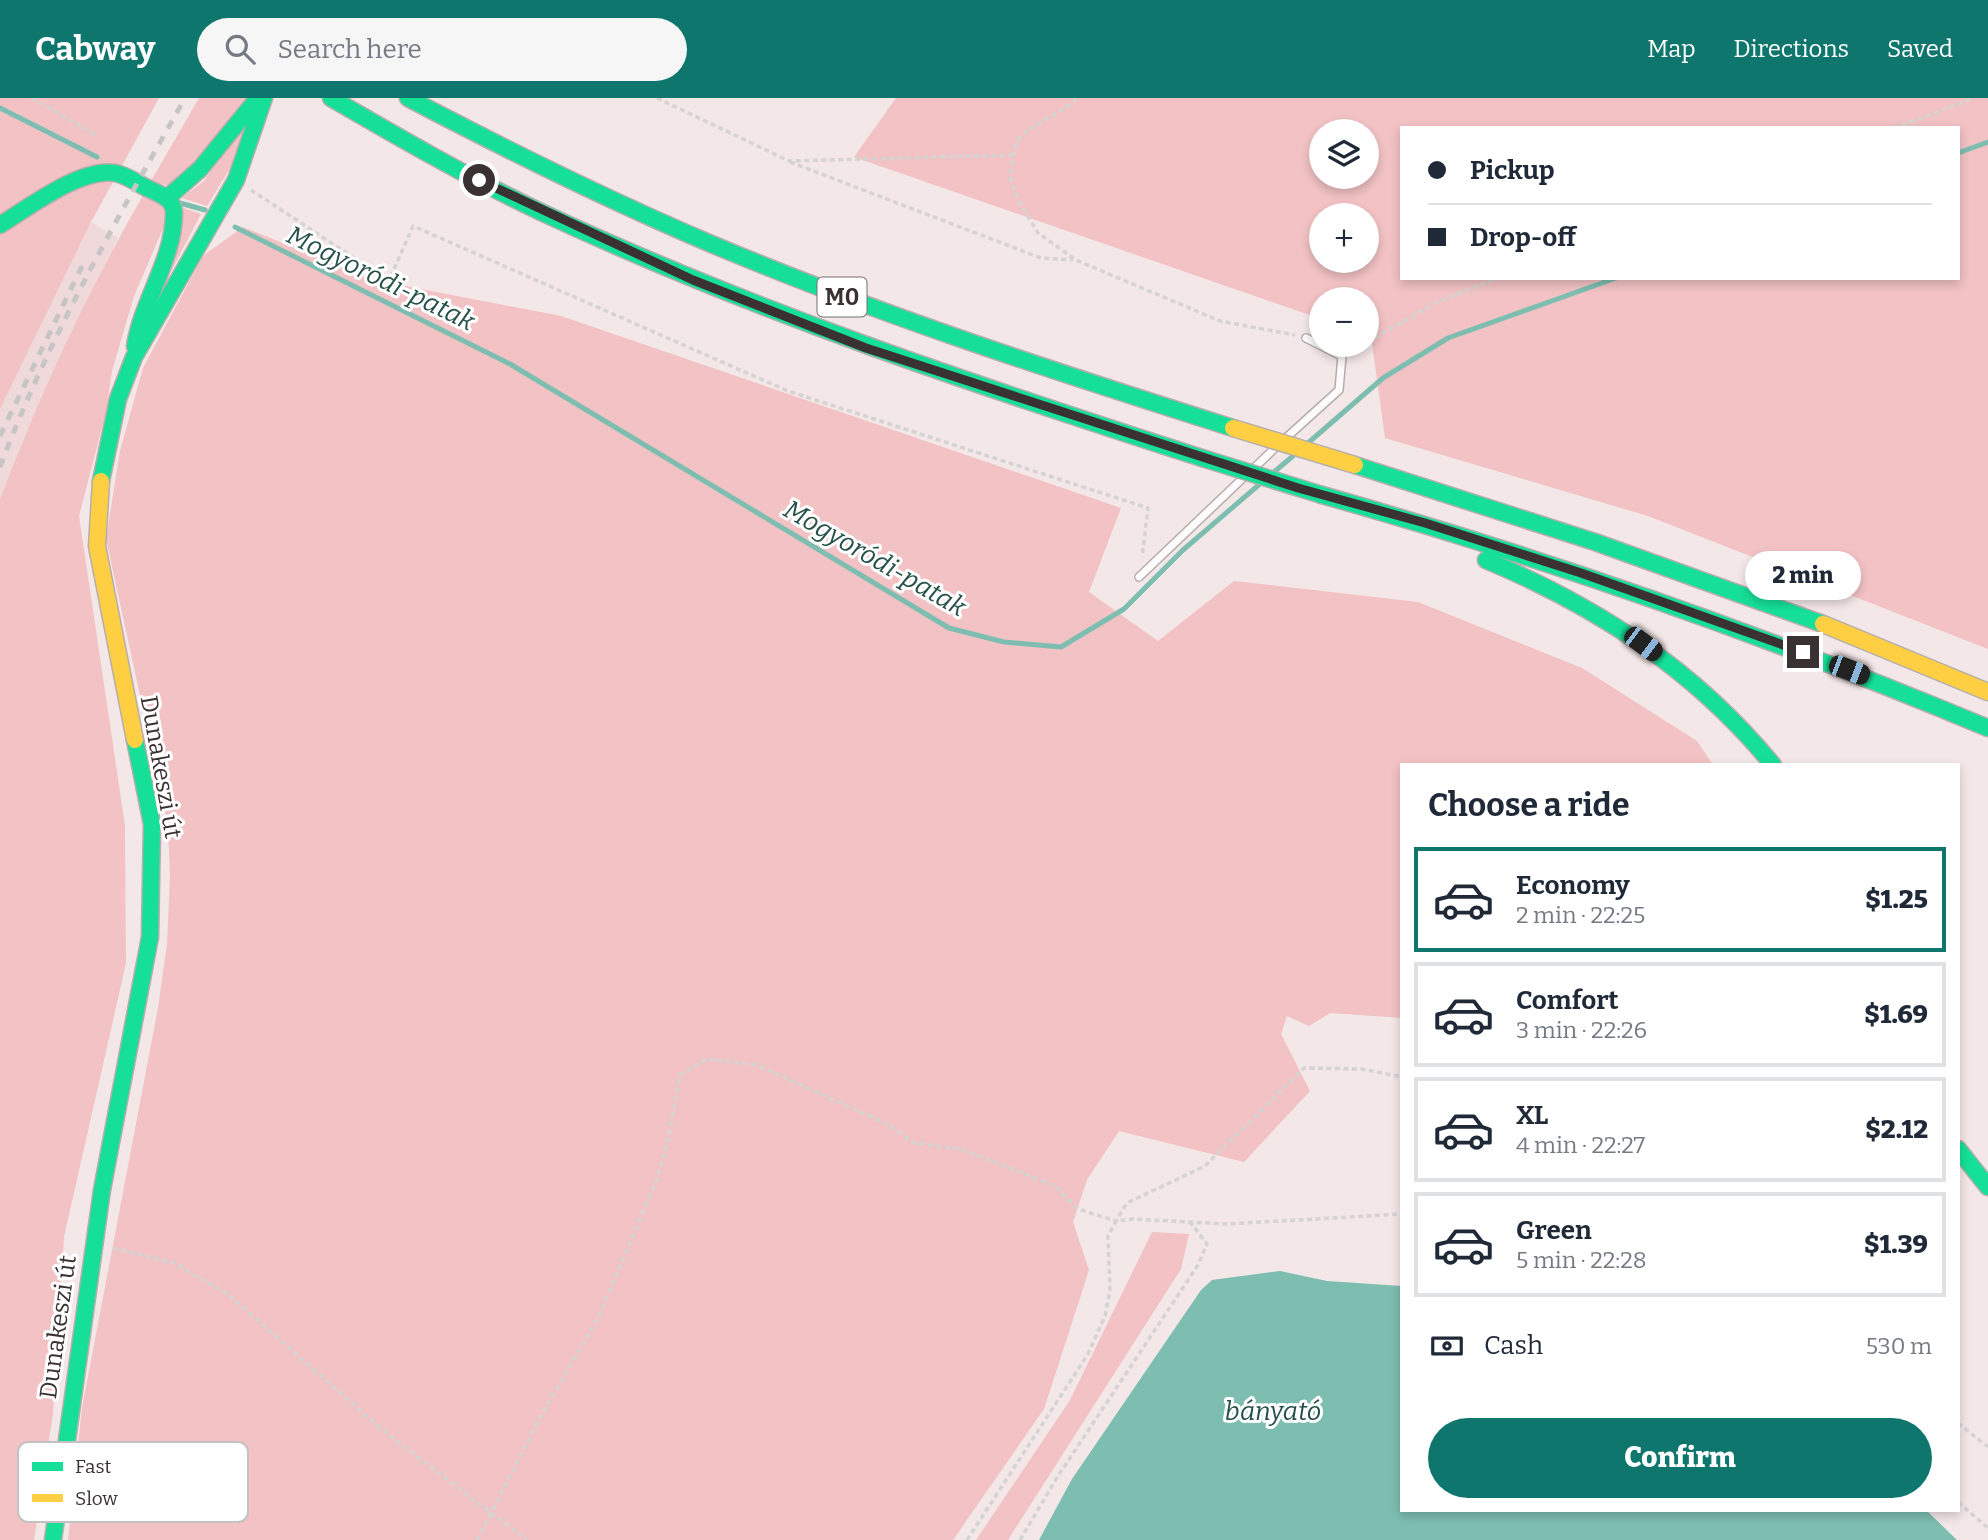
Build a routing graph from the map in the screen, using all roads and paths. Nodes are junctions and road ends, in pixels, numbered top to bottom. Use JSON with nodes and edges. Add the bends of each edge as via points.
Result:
{"nodes":[{"id":1,"x":32,"y":98,"type":"edge"},
{"id":2,"x":258,"y":98,"type":"edge"},
{"id":3,"x":264,"y":98,"type":"edge"},
{"id":4,"x":331,"y":98,"type":"edge"},
{"id":5,"x":408,"y":98,"type":"edge"},
{"id":6,"x":657,"y":98,"type":"edge"},
{"id":7,"x":1076,"y":98,"type":"edge"},
{"id":8,"x":1974,"y":98,"type":"edge"},
{"id":9,"x":1899,"y":126,"type":"edge"},
{"id":10,"x":98,"y":136,"type":"dead end"},
{"id":11,"x":1015,"y":155,"type":"junction"},
{"id":12,"x":789,"y":161,"type":"junction"},
{"id":13,"x":232,"y":187,"type":"junction"},
{"id":14,"x":167,"y":198,"type":"junction"},
{"id":15,"x":0,"y":225,"type":"edge"},
{"id":16,"x":1076,"y":260,"type":"junction"},
{"id":17,"x":1493,"y":280,"type":"edge"},
{"id":18,"x":1379,"y":335,"type":"edge"},
{"id":19,"x":1306,"y":338,"type":"joint"},
{"id":20,"x":134,"y":357,"type":"junction"},
{"id":21,"x":1322,"y":495,"type":"junction"},
{"id":22,"x":1139,"y":577,"type":"joint"},
{"id":23,"x":1988,"y":692,"type":"edge"},
{"id":24,"x":1988,"y":728,"type":"edge"},
{"id":25,"x":1771,"y":763,"type":"edge"},
{"id":26,"x":1400,"y":1077,"type":"edge"},
{"id":27,"x":1960,"y":1152,"type":"edge"},
{"id":28,"x":1988,"y":1187,"type":"edge"},
{"id":29,"x":1400,"y":1214,"type":"edge"},
{"id":30,"x":1116,"y":1221,"type":"junction"},
{"id":31,"x":1190,"y":1222,"type":"junction"},
{"id":32,"x":94,"y":1243,"type":"junction"},
{"id":33,"x":1960,"y":1425,"type":"edge"},
{"id":34,"x":67,"y":1442,"type":"edge"},
{"id":35,"x":1988,"y":1447,"type":"edge"},
{"id":36,"x":1960,"y":1504,"type":"edge"},
{"id":37,"x":493,"y":1513,"type":"junction"},
{"id":38,"x":55,"y":1522,"type":"edge"},
{"id":39,"x":1988,"y":1528,"type":"edge"},
{"id":40,"x":53,"y":1540,"type":"edge"},
{"id":41,"x":477,"y":1540,"type":"edge"},
{"id":42,"x":527,"y":1540,"type":"edge"},
{"id":43,"x":967,"y":1540,"type":"edge"},
{"id":44,"x":1020,"y":1540,"type":"edge"}],
"edges":[{"from":1,"to":10,"type":"path"},
{"from":2,"to":14,"type":"main road","via":[[192,180]]},
{"from":3,"to":13,"type":"main road","name":"Dunakeszi út"},
{"from":4,"to":21,"type":"main road","number":"M0","bridge":true,"via":[[454,168],[621,248],[845,340]]},
{"from":5,"to":23,"type":"main road","number":"M0","bridge":true,"via":[[625,209],[788,276],[1063,375],[1736,590]]},
{"from":6,"to":12,"type":"path"},
{"from":7,"to":11,"type":"path","via":[[1027,131],[1016,142]]},
{"from":8,"to":9,"type":"path"},
{"from":11,"to":12,"type":"path"},
{"from":11,"to":16,"type":"path","via":[[1010,177],[1018,201],[1038,233]]},
{"from":12,"to":16,"type":"path","via":[[1041,258]]},
{"from":13,"to":20,"type":"main road","name":"Dunakeszi út"},
{"from":13,"to":22,"type":"path","via":[[389,281],[413,226],[788,391],[1149,508]]},
{"from":14,"to":15,"type":"main road","via":[[105,172],[56,192]]},
{"from":14,"to":20,"type":"main road","via":[[174,212],[168,243],[139,315]]},
{"from":16,"to":19,"type":"path","via":[[1220,321]]},
{"from":17,"to":18,"type":"path","via":[[1437,302]]},
{"from":19,"to":22,"type":"lane","via":[[1342,356],[1339,390]]},
{"from":20,"to":32,"type":"main road","name":"Dunakeszi út","via":[[104,451],[97,546],[152,824],[153,876],[140,1003]]},
{"from":21,"to":24,"type":"main road","number":"M0","via":[[1438,527],[1722,622]]},
{"from":21,"to":25,"type":"main road","via":[[1531,577],[1580,603],[1685,676],[1726,711]]},
{"from":26,"to":30,"type":"path","via":[[1362,1069],[1304,1068],[1205,1166],[1127,1203]]},
{"from":27,"to":28,"type":"main road"},
{"from":29,"to":31,"type":"path"},
{"from":30,"to":31,"type":"path"},
{"from":30,"to":37,"type":"path","via":[[1078,1209],[1055,1186],[961,1149],[914,1143],[889,1125],[757,1065],[707,1059],[680,1075],[657,1179],[598,1318],[541,1416]]},
{"from":30,"to":43,"type":"path","via":[[1108,1236],[1110,1290],[1105,1317],[1088,1354]]},
{"from":31,"to":44,"type":"path","via":[[1207,1244],[1198,1265]]},
{"from":32,"to":34,"type":"main road","name":"Dunakeszi út"},
{"from":32,"to":37,"type":"path","via":[[174,1263],[229,1295],[386,1433]]},
{"from":33,"to":35,"type":"path"},
{"from":36,"to":39,"type":"path"},
{"from":37,"to":41,"type":"path"},
{"from":37,"to":42,"type":"path"},
{"from":38,"to":40,"type":"main road","name":"Dunakeszi út"}]}
